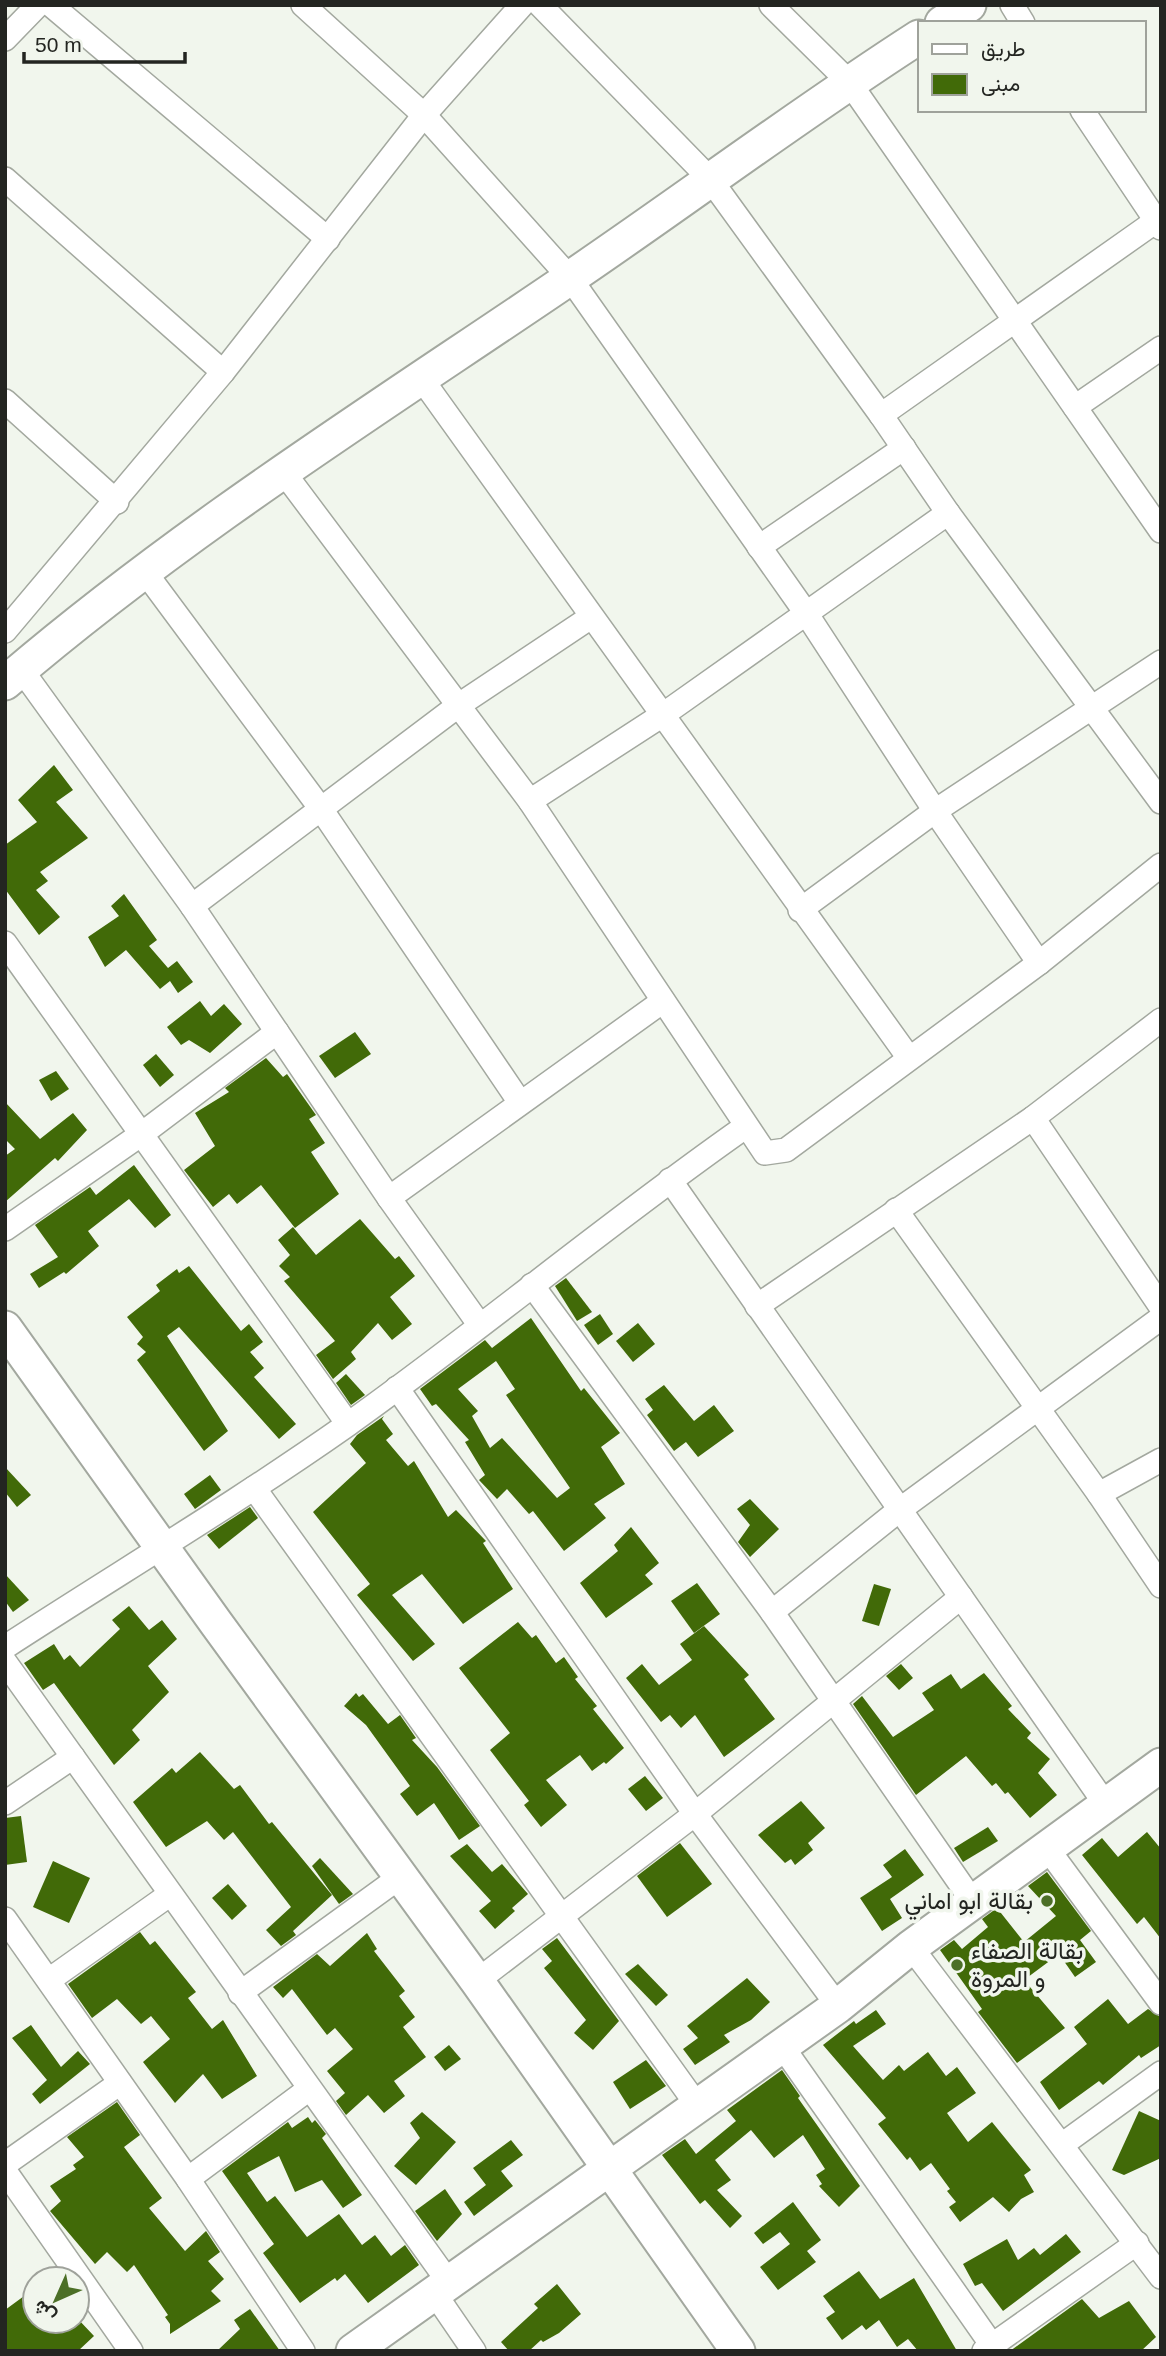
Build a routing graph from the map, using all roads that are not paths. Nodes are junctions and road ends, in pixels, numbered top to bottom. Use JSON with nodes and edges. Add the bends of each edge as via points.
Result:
{"nodes":[{"id":1,"x":38,"y":5,"type":"edge"},
{"id":2,"x":51,"y":5,"type":"edge"},
{"id":3,"x":303,"y":5,"type":"edge"},
{"id":4,"x":522,"y":5,"type":"edge"},
{"id":5,"x":540,"y":5,"type":"edge"},
{"id":6,"x":771,"y":5,"type":"edge"},
{"id":7,"x":969,"y":5,"type":"edge"},
{"id":8,"x":1012,"y":5,"type":"edge"},
{"id":9,"x":945,"y":21,"type":"edge"},
{"id":10,"x":1022,"y":21,"type":"edge"},
{"id":11,"x":918,"y":38,"type":"edge"},
{"id":12,"x":5,"y":39,"type":"edge"},
{"id":13,"x":849,"y":82,"type":"junction"},
{"id":14,"x":1083,"y":112,"type":"edge"},
{"id":15,"x":424,"y":115,"type":"junction"},
{"id":16,"x":5,"y":179,"type":"edge"},
{"id":17,"x":710,"y":179,"type":"junction"},
{"id":18,"x":1158,"y":225,"type":"edge"},
{"id":19,"x":328,"y":239,"type":"junction"},
{"id":20,"x":570,"y":278,"type":"junction"},
{"id":21,"x":1016,"y":319,"type":"junction"},
{"id":22,"x":1161,"y":348,"type":"edge"},
{"id":23,"x":223,"y":372,"type":"junction"},
{"id":24,"x":421,"y":378,"type":"junction"},
{"id":25,"x":5,"y":401,"type":"edge"},
{"id":26,"x":1075,"y":407,"type":"junction"},
{"id":27,"x":881,"y":415,"type":"junction"},
{"id":28,"x":904,"y":448,"type":"junction"},
{"id":29,"x":282,"y":470,"type":"junction"},
{"id":30,"x":117,"y":502,"type":"junction"},
{"id":31,"x":948,"y":513,"type":"junction"},
{"id":32,"x":1161,"y":531,"type":"edge"},
{"id":33,"x":759,"y":547,"type":"junction"},
{"id":34,"x":145,"y":572,"type":"junction"},
{"id":35,"x":806,"y":613,"type":"junction"},
{"id":36,"x":591,"y":617,"type":"junction"},
{"id":37,"x":7,"y":625,"type":"edge"},
{"id":38,"x":1161,"y":662,"type":"edge"},
{"id":39,"x":13,"y":676,"type":"edge"},
{"id":40,"x":459,"y":705,"type":"junction"},
{"id":41,"x":1092,"y":708,"type":"junction"},
{"id":42,"x":664,"y":714,"type":"junction"},
{"id":43,"x":530,"y":802,"type":"junction"},
{"id":44,"x":1161,"y":802,"type":"edge"},
{"id":45,"x":321,"y":809,"type":"junction"},
{"id":46,"x":934,"y":811,"type":"junction"},
{"id":47,"x":1161,"y":865,"type":"edge"},
{"id":48,"x":192,"y":906,"type":"junction"},
{"id":49,"x":800,"y":909,"type":"junction"},
{"id":50,"x":5,"y":943,"type":"edge"},
{"id":51,"x":1039,"y":963,"type":"junction"},
{"id":52,"x":663,"y":1001,"type":"junction"},
{"id":53,"x":1161,"y":1020,"type":"edge"},
{"id":54,"x":276,"y":1032,"type":"junction"},
{"id":55,"x":909,"y":1058,"type":"junction"},
{"id":56,"x":519,"y":1101,"type":"junction"},
{"id":57,"x":1033,"y":1118,"type":"junction"},
{"id":58,"x":745,"y":1127,"type":"junction"},
{"id":59,"x":143,"y":1133,"type":"junction"},
{"id":60,"x":670,"y":1180,"type":"junction"},
{"id":61,"x":389,"y":1198,"type":"junction"},
{"id":62,"x":896,"y":1210,"type":"junction"},
{"id":63,"x":5,"y":1229,"type":"edge"},
{"id":64,"x":533,"y":1285,"type":"junction"},
{"id":65,"x":757,"y":1306,"type":"junction"},
{"id":66,"x":1161,"y":1307,"type":"edge"},
{"id":67,"x":1161,"y":1318,"type":"edge"},
{"id":68,"x":479,"y":1324,"type":"junction"},
{"id":69,"x":5,"y":1328,"type":"edge"},
{"id":70,"x":397,"y":1388,"type":"junction"},
{"id":71,"x":1037,"y":1411,"type":"junction"},
{"id":72,"x":348,"y":1424,"type":"junction"},
{"id":73,"x":1161,"y":1460,"type":"edge"},
{"id":74,"x":254,"y":1488,"type":"junction"},
{"id":75,"x":1099,"y":1494,"type":"junction"},
{"id":76,"x":898,"y":1511,"type":"junction"},
{"id":77,"x":162,"y":1545,"type":"junction"},
{"id":78,"x":1161,"y":1586,"type":"edge"},
{"id":79,"x":961,"y":1597,"type":"junction"},
{"id":80,"x":772,"y":1612,"type":"junction"},
{"id":81,"x":5,"y":1647,"type":"edge"},
{"id":82,"x":5,"y":1662,"type":"edge"},
{"id":83,"x":835,"y":1702,"type":"junction"},
{"id":84,"x":74,"y":1757,"type":"junction"},
{"id":85,"x":1161,"y":1765,"type":"edge"},
{"id":86,"x":5,"y":1803,"type":"edge"},
{"id":87,"x":1106,"y":1805,"type":"junction"},
{"id":88,"x":695,"y":1814,"type":"junction"},
{"id":89,"x":1047,"y":1848,"type":"junction"},
{"id":90,"x":400,"y":1877,"type":"junction"},
{"id":91,"x":169,"y":1895,"type":"junction"},
{"id":92,"x":973,"y":1902,"type":"junction"},
{"id":93,"x":561,"y":1918,"type":"junction"},
{"id":94,"x":5,"y":1919,"type":"edge"},
{"id":95,"x":911,"y":1947,"type":"junction"},
{"id":96,"x":49,"y":1980,"type":"junction"},
{"id":97,"x":477,"y":1981,"type":"junction"},
{"id":98,"x":240,"y":1993,"type":"junction"},
{"id":99,"x":1161,"y":2003,"type":"edge"},
{"id":100,"x":838,"y":2006,"type":"junction"},
{"id":101,"x":782,"y":2046,"type":"junction"},
{"id":102,"x":1161,"y":2073,"type":"edge"},
{"id":103,"x":120,"y":2082,"type":"junction"},
{"id":104,"x":309,"y":2089,"type":"junction"},
{"id":105,"x":697,"y":2105,"type":"junction"},
{"id":106,"x":1063,"y":2144,"type":"junction"},
{"id":107,"x":5,"y":2164,"type":"edge"},
{"id":108,"x":610,"y":2168,"type":"junction"},
{"id":109,"x":5,"y":2171,"type":"edge"},
{"id":110,"x":188,"y":2179,"type":"junction"},
{"id":111,"x":1137,"y":2243,"type":"junction"},
{"id":112,"x":1161,"y":2277,"type":"edge"},
{"id":113,"x":442,"y":2289,"type":"junction"},
{"id":114,"x":991,"y":2349,"type":"edge"},
{"id":115,"x":131,"y":2351,"type":"edge"},
{"id":116,"x":303,"y":2351,"type":"edge"},
{"id":117,"x":354,"y":2351,"type":"edge"},
{"id":118,"x":474,"y":2351,"type":"edge"},
{"id":119,"x":738,"y":2351,"type":"edge"}],
"edges":[{"from":1,"to":12,"type":"street"},
{"from":2,"to":19,"type":"street"},
{"from":3,"to":15,"type":"street"},
{"from":4,"to":15,"type":"street"},
{"from":5,"to":17,"type":"street"},
{"from":6,"to":13,"type":"street"},
{"from":7,"to":9,"type":"street"},
{"from":8,"to":10,"type":"street"},
{"from":11,"to":13,"type":"street"},
{"from":13,"to":17,"type":"street"},
{"from":13,"to":21,"type":"street"},
{"from":14,"to":18,"type":"street"},
{"from":15,"to":19,"type":"street"},
{"from":15,"to":20,"type":"street"},
{"from":16,"to":23,"type":"street"},
{"from":17,"to":20,"type":"street"},
{"from":17,"to":27,"type":"street"},
{"from":18,"to":21,"type":"street"},
{"from":19,"to":23,"type":"street"},
{"from":20,"to":24,"type":"street"},
{"from":20,"to":33,"type":"street"},
{"from":21,"to":26,"type":"street"},
{"from":21,"to":27,"type":"street"},
{"from":22,"to":26,"type":"street"},
{"from":23,"to":30,"type":"street"},
{"from":24,"to":29,"type":"street"},
{"from":24,"to":36,"type":"street"},
{"from":25,"to":30,"type":"street"},
{"from":26,"to":32,"type":"street"},
{"from":27,"to":28,"type":"street"},
{"from":28,"to":31,"type":"street"},
{"from":28,"to":33,"type":"street"},
{"from":29,"to":34,"type":"street"},
{"from":29,"to":40,"type":"street"},
{"from":30,"to":37,"type":"street"},
{"from":31,"to":35,"type":"street"},
{"from":31,"to":41,"type":"street"},
{"from":33,"to":35,"type":"street"},
{"from":34,"to":39,"type":"street"},
{"from":34,"to":45,"type":"street"},
{"from":35,"to":42,"type":"street"},
{"from":35,"to":46,"type":"street"},
{"from":36,"to":40,"type":"street"},
{"from":36,"to":42,"type":"street"},
{"from":38,"to":41,"type":"street"},
{"from":39,"to":48,"type":"street"},
{"from":40,"to":43,"type":"street"},
{"from":40,"to":45,"type":"street"},
{"from":41,"to":44,"type":"street"},
{"from":41,"to":46,"type":"street"},
{"from":42,"to":43,"type":"street"},
{"from":42,"to":49,"type":"street"},
{"from":43,"to":52,"type":"street"},
{"from":45,"to":48,"type":"street"},
{"from":45,"to":56,"type":"street"},
{"from":46,"to":49,"type":"street"},
{"from":46,"to":51,"type":"street"},
{"from":47,"to":51,"type":"street"},
{"from":48,"to":54,"type":"street"},
{"from":49,"to":55,"type":"street"},
{"from":50,"to":59,"type":"street"},
{"from":51,"to":55,"type":"street"},
{"from":52,"to":56,"type":"street"},
{"from":52,"to":58,"type":"street"},
{"from":53,"to":57,"type":"street"},
{"from":54,"to":59,"type":"street"},
{"from":54,"to":61,"type":"street"},
{"from":55,"to":58,"type":"street","via":[[786,1150],[765,1153]]},
{"from":56,"to":61,"type":"street"},
{"from":57,"to":62,"type":"street"},
{"from":57,"to":66,"type":"street"},
{"from":58,"to":60,"type":"street"},
{"from":59,"to":63,"type":"street"},
{"from":59,"to":72,"type":"street"},
{"from":60,"to":64,"type":"street"},
{"from":60,"to":65,"type":"street"},
{"from":61,"to":68,"type":"street"},
{"from":62,"to":65,"type":"street"},
{"from":62,"to":71,"type":"street"},
{"from":64,"to":68,"type":"street"},
{"from":64,"to":80,"type":"street"},
{"from":65,"to":76,"type":"street"},
{"from":67,"to":71,"type":"street"},
{"from":68,"to":70,"type":"street"},
{"from":69,"to":77,"type":"street"},
{"from":70,"to":72,"type":"street"},
{"from":70,"to":88,"type":"street"},
{"from":71,"to":75,"type":"street"},
{"from":71,"to":76,"type":"street"},
{"from":72,"to":74,"type":"street"},
{"from":73,"to":75,"type":"street"},
{"from":74,"to":77,"type":"street"},
{"from":74,"to":93,"type":"street"},
{"from":75,"to":78,"type":"street"},
{"from":76,"to":79,"type":"street"},
{"from":76,"to":80,"type":"street"},
{"from":77,"to":81,"type":"street"},
{"from":77,"to":90,"type":"street"},
{"from":79,"to":83,"type":"street"},
{"from":79,"to":87,"type":"street"},
{"from":80,"to":83,"type":"street"},
{"from":82,"to":84,"type":"street"},
{"from":83,"to":88,"type":"street"},
{"from":83,"to":92,"type":"street"},
{"from":84,"to":86,"type":"street"},
{"from":84,"to":91,"type":"street"},
{"from":85,"to":87,"type":"street"},
{"from":87,"to":89,"type":"street"},
{"from":88,"to":93,"type":"street"},
{"from":88,"to":100,"type":"street"},
{"from":89,"to":92,"type":"street"},
{"from":89,"to":99,"type":"street"},
{"from":90,"to":97,"type":"street"},
{"from":90,"to":98,"type":"street"},
{"from":91,"to":96,"type":"street"},
{"from":91,"to":98,"type":"street"},
{"from":92,"to":95,"type":"street"},
{"from":93,"to":97,"type":"street"},
{"from":93,"to":105,"type":"street"},
{"from":94,"to":96,"type":"street"},
{"from":95,"to":100,"type":"street"},
{"from":95,"to":106,"type":"street"},
{"from":96,"to":103,"type":"street"},
{"from":97,"to":108,"type":"street"},
{"from":98,"to":104,"type":"street"},
{"from":100,"to":101,"type":"street"},
{"from":101,"to":105,"type":"street"},
{"from":101,"to":114,"type":"street"},
{"from":102,"to":106,"type":"street"},
{"from":103,"to":107,"type":"street"},
{"from":103,"to":110,"type":"street"},
{"from":104,"to":110,"type":"street"},
{"from":104,"to":113,"type":"street"},
{"from":105,"to":108,"type":"street"},
{"from":106,"to":111,"type":"street"},
{"from":108,"to":113,"type":"street"},
{"from":108,"to":119,"type":"street"},
{"from":109,"to":115,"type":"street"},
{"from":110,"to":116,"type":"street"},
{"from":111,"to":112,"type":"street"},
{"from":111,"to":114,"type":"street"},
{"from":113,"to":117,"type":"street"},
{"from":113,"to":118,"type":"street"}]}
